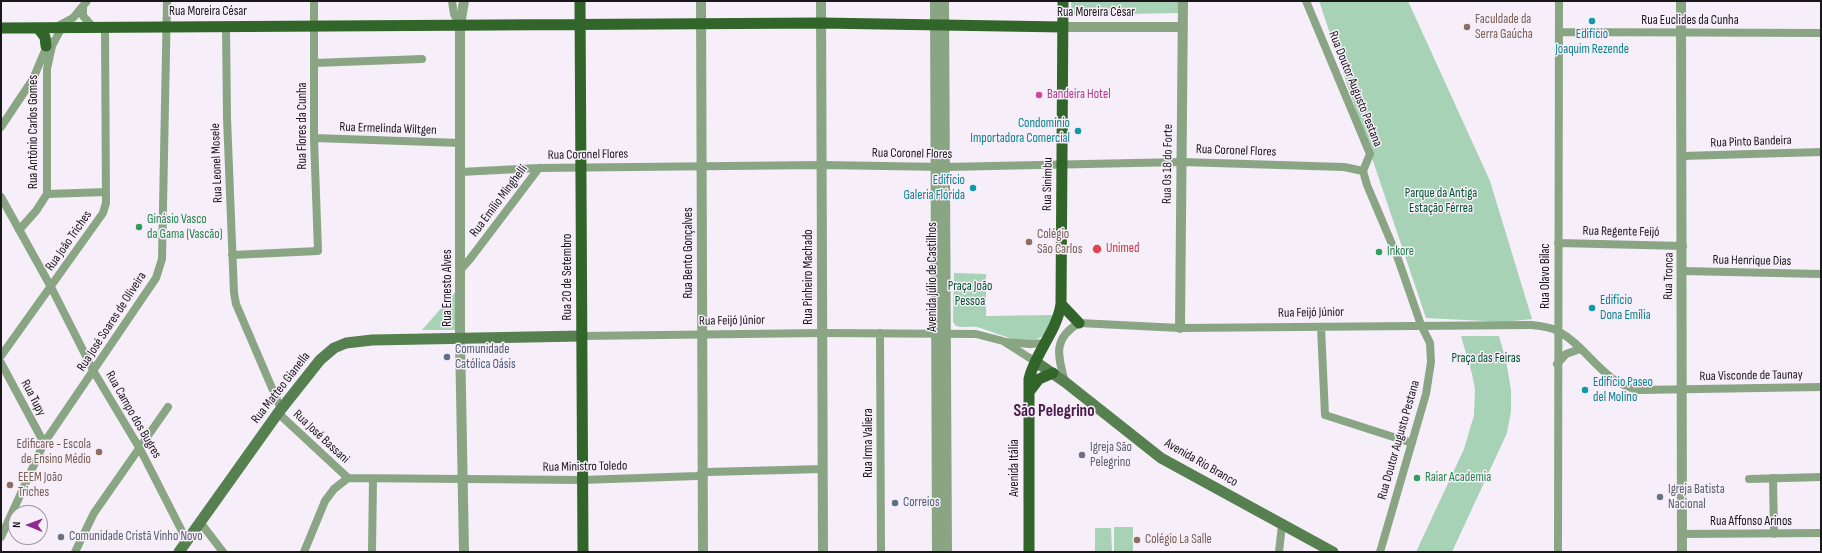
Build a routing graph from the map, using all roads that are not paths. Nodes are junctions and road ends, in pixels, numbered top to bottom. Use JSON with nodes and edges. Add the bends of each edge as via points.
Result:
{"nodes":[{"id":1,"x":167,"y":1,"type":"edge"},
{"id":2,"x":314,"y":1,"type":"edge"},
{"id":3,"x":452,"y":1,"type":"edge"},
{"id":4,"x":464,"y":1,"type":"edge"},
{"id":5,"x":580,"y":1,"type":"edge"},
{"id":6,"x":701,"y":1,"type":"edge"},
{"id":7,"x":821,"y":1,"type":"edge"},
{"id":8,"x":935,"y":1,"type":"edge"},
{"id":9,"x":944,"y":1,"type":"edge"},
{"id":10,"x":1063,"y":1,"type":"edge"},
{"id":11,"x":1183,"y":1,"type":"edge"},
{"id":12,"x":1306,"y":1,"type":"edge"},
{"id":13,"x":1559,"y":1,"type":"edge"},
{"id":14,"x":1681,"y":1,"type":"edge"},
{"id":15,"x":85,"y":3,"type":"edge"},
{"id":16,"x":821,"y":23,"type":"junction"},
{"id":17,"x":580,"y":24,"type":"junction"},
{"id":18,"x":701,"y":24,"type":"junction"},
{"id":19,"x":940,"y":24,"type":"junction"},
{"id":20,"x":315,"y":25,"type":"junction"},
{"id":21,"x":460,"y":25,"type":"junction"},
{"id":22,"x":226,"y":26,"type":"junction"},
{"id":23,"x":59,"y":27,"type":"junction"},
{"id":24,"x":93,"y":27,"type":"junction"},
{"id":25,"x":105,"y":27,"type":"junction"},
{"id":26,"x":166,"y":27,"type":"junction"},
{"id":27,"x":1063,"y":27,"type":"junction"},
{"id":28,"x":1183,"y":27,"type":"junction"},
{"id":29,"x":1,"y":28,"type":"edge"},
{"id":30,"x":38,"y":28,"type":"junction"},
{"id":31,"x":1559,"y":32,"type":"junction"},
{"id":32,"x":1682,"y":33,"type":"junction"},
{"id":33,"x":1821,"y":33,"type":"edge"},
{"id":34,"x":46,"y":46,"type":"junction"},
{"id":35,"x":422,"y":59,"type":"dead end"},
{"id":36,"x":315,"y":63,"type":"junction"},
{"id":37,"x":33,"y":79,"type":"junction"},
{"id":38,"x":46,"y":82,"type":"junction"},
{"id":39,"x":1,"y":127,"type":"edge"},
{"id":40,"x":314,"y":138,"type":"junction"},
{"id":41,"x":460,"y":143,"type":"junction"},
{"id":42,"x":1821,"y":152,"type":"edge"},
{"id":43,"x":1682,"y":156,"type":"junction"},
{"id":44,"x":1182,"y":162,"type":"junction"},
{"id":45,"x":1063,"y":165,"type":"junction"},
{"id":46,"x":702,"y":166,"type":"junction"},
{"id":47,"x":822,"y":166,"type":"junction"},
{"id":48,"x":581,"y":167,"type":"junction"},
{"id":49,"x":941,"y":167,"type":"junction"},
{"id":50,"x":539,"y":168,"type":"junction"},
{"id":51,"x":1363,"y":171,"type":"junction"},
{"id":52,"x":460,"y":172,"type":"junction"},
{"id":53,"x":106,"y":192,"type":"junction"},
{"id":54,"x":47,"y":194,"type":"junction"},
{"id":55,"x":1,"y":197,"type":"edge"},
{"id":56,"x":19,"y":230,"type":"junction"},
{"id":57,"x":1558,"y":243,"type":"junction"},
{"id":58,"x":1683,"y":246,"type":"junction"},
{"id":59,"x":232,"y":255,"type":"junction"},
{"id":60,"x":462,"y":268,"type":"junction"},
{"id":61,"x":1682,"y":271,"type":"junction"},
{"id":62,"x":1821,"y":274,"type":"edge"},
{"id":63,"x":51,"y":287,"type":"junction"},
{"id":64,"x":1061,"y":304,"type":"junction"},
{"id":65,"x":1079,"y":323,"type":"junction"},
{"id":66,"x":1421,"y":325,"type":"junction"},
{"id":67,"x":1321,"y":327,"type":"junction"},
{"id":68,"x":1180,"y":328,"type":"junction"},
{"id":69,"x":1558,"y":331,"type":"junction"},
{"id":70,"x":822,"y":333,"type":"junction"},
{"id":71,"x":880,"y":333,"type":"junction"},
{"id":72,"x":941,"y":333,"type":"junction"},
{"id":73,"x":702,"y":335,"type":"junction"},
{"id":74,"x":582,"y":336,"type":"junction"},
{"id":75,"x":460,"y":338,"type":"junction"},
{"id":76,"x":1003,"y":341,"type":"junction"},
{"id":77,"x":1046,"y":343,"type":"junction"},
{"id":78,"x":1580,"y":349,"type":"junction"},
{"id":79,"x":1,"y":356,"type":"edge"},
{"id":80,"x":1036,"y":362,"type":"junction"},
{"id":81,"x":1,"y":364,"type":"edge"},
{"id":82,"x":1557,"y":364,"type":"junction"},
{"id":83,"x":94,"y":372,"type":"junction"},
{"id":84,"x":1053,"y":373,"type":"junction"},
{"id":85,"x":1065,"y":382,"type":"junction"},
{"id":86,"x":1821,"y":387,"type":"edge"},
{"id":87,"x":1682,"y":389,"type":"junction"},
{"id":88,"x":1029,"y":392,"type":"junction"},
{"id":89,"x":168,"y":407,"type":"dead end"},
{"id":90,"x":280,"y":411,"type":"junction"},
{"id":91,"x":44,"y":443,"type":"junction"},
{"id":92,"x":1412,"y":443,"type":"junction"},
{"id":93,"x":140,"y":449,"type":"junction"},
{"id":94,"x":822,"y":469,"type":"junction"},
{"id":95,"x":702,"y":474,"type":"junction"},
{"id":96,"x":1821,"y":477,"type":"edge"},
{"id":97,"x":348,"y":478,"type":"junction"},
{"id":98,"x":1773,"y":478,"type":"junction"},
{"id":99,"x":373,"y":479,"type":"junction"},
{"id":100,"x":1749,"y":479,"type":"dead end"},
{"id":101,"x":462,"y":480,"type":"junction"},
{"id":102,"x":582,"y":480,"type":"junction"},
{"id":103,"x":942,"y":512,"type":"junction"},
{"id":104,"x":200,"y":522,"type":"junction"},
{"id":105,"x":1282,"y":525,"type":"junction"},
{"id":106,"x":1821,"y":533,"type":"edge"},
{"id":107,"x":1682,"y":534,"type":"junction"},
{"id":108,"x":1774,"y":534,"type":"junction"},
{"id":109,"x":1,"y":537,"type":"edge"},
{"id":110,"x":187,"y":540,"type":"junction"},
{"id":111,"x":75,"y":552,"type":"edge"},
{"id":112,"x":179,"y":552,"type":"edge"},
{"id":113,"x":223,"y":552,"type":"edge"},
{"id":114,"x":304,"y":552,"type":"edge"},
{"id":115,"x":372,"y":552,"type":"edge"},
{"id":116,"x":464,"y":552,"type":"edge"},
{"id":117,"x":583,"y":552,"type":"edge"},
{"id":118,"x":703,"y":552,"type":"edge"},
{"id":119,"x":822,"y":552,"type":"edge"},
{"id":120,"x":882,"y":552,"type":"edge"},
{"id":121,"x":938,"y":552,"type":"edge"},
{"id":122,"x":948,"y":552,"type":"edge"},
{"id":123,"x":1029,"y":552,"type":"edge"},
{"id":124,"x":1279,"y":552,"type":"edge"},
{"id":125,"x":1333,"y":552,"type":"edge"},
{"id":126,"x":1380,"y":552,"type":"edge"},
{"id":127,"x":1558,"y":552,"type":"edge"},
{"id":128,"x":1682,"y":552,"type":"edge"}],
"edges":[{"from":1,"to":26,"type":"street","name":"Rua José Soares de Oliveira"},
{"from":2,"to":20,"type":"street","name":"Rua Flores da Cunha"},
{"from":3,"to":21,"type":"street","name":"Rua Ernesto Alves","via":[[454,14]]},
{"from":4,"to":21,"type":"street","name":"Rua Ernesto Alves"},
{"from":5,"to":17,"type":"main road","name":"Rua 20 de Setembro"},
{"from":6,"to":18,"type":"street","name":"Rua Bento Gonçalves"},
{"from":7,"to":16,"type":"street","name":"Rua Pinheiro Machado"},
{"from":8,"to":19,"type":"street","name":"Avenida Júlio de Castilhos"},
{"from":9,"to":19,"type":"street","name":"Avenida Júlio de Castilhos"},
{"from":10,"to":27,"type":"main road","name":"Rua Sinimbu"},
{"from":11,"to":28,"type":"street","name":"Rua Os 18 do Forte"},
{"from":12,"to":51,"type":"street","name":"Rua Doutor Augusto Pestana","via":[[1370,154]]},
{"from":13,"to":31,"type":"street","name":"Rua Olavo Bilac"},
{"from":14,"to":32,"type":"street","name":"Rua Tronca"},
{"from":15,"to":23,"type":"street","via":[[73,18]]},
{"from":15,"to":24,"type":"street","via":[[83,16]]},
{"from":16,"to":18,"type":"main road","name":"Rua Moreira César"},
{"from":16,"to":19,"type":"main road","name":"Rua Moreira César"},
{"from":16,"to":47,"type":"street","name":"Rua Pinheiro Machado"},
{"from":17,"to":18,"type":"main road","name":"Rua Moreira César"},
{"from":17,"to":21,"type":"main road","name":"Rua Moreira César"},
{"from":17,"to":48,"type":"main road","name":"Rua 20 de Setembro"},
{"from":18,"to":46,"type":"street","name":"Rua Bento Gonçalves"},
{"from":19,"to":27,"type":"main road","name":"Rua Moreira César"},
{"from":19,"to":49,"type":"street","name":"Avenida Júlio de Castilhos"},
{"from":20,"to":21,"type":"main road","name":"Rua Moreira César"},
{"from":20,"to":22,"type":"main road","name":"Rua Moreira César"},
{"from":20,"to":36,"type":"street","name":"Rua Flores da Cunha"},
{"from":21,"to":41,"type":"street","name":"Rua Ernesto Alves"},
{"from":22,"to":26,"type":"main road","name":"Rua Moreira César"},
{"from":22,"to":59,"type":"street","name":"Rua Leonel Mosele"},
{"from":23,"to":24,"type":"main road","name":"Rua Moreira César"},
{"from":23,"to":30,"type":"main road","name":"Rua Moreira César"},
{"from":23,"to":34,"type":"street"},
{"from":23,"to":38,"type":"street","name":"Rua Antônio Carlos Gomes","via":[[50,53]]},
{"from":24,"to":25,"type":"main road","name":"Rua Moreira César"},
{"from":25,"to":26,"type":"main road","name":"Rua Moreira César"},
{"from":25,"to":53,"type":"street","name":"Rua João Triches"},
{"from":26,"to":83,"type":"street","name":"Rua José Soares de Oliveira","via":[[162,259],[156,278]]},
{"from":27,"to":28,"type":"street","name":"Rua Moreira César"},
{"from":27,"to":45,"type":"main road","name":"Rua Sinimbu"},
{"from":28,"to":44,"type":"street","name":"Rua Os 18 do Forte"},
{"from":29,"to":30,"type":"main road","name":"Rua Moreira César"},
{"from":30,"to":34,"type":"main road","via":[[45,37]]},
{"from":31,"to":32,"type":"street","name":"Rua Euclides da Cunha"},
{"from":31,"to":57,"type":"street","name":"Rua Olavo Bilac"},
{"from":32,"to":33,"type":"street","name":"Rua Euclides da Cunha"},
{"from":32,"to":43,"type":"street","name":"Rua Tronca"},
{"from":34,"to":37,"type":"street"},
{"from":35,"to":36,"type":"street"},
{"from":36,"to":40,"type":"street","name":"Rua Flores da Cunha"},
{"from":37,"to":38,"type":"street","via":[[39,78]]},
{"from":37,"to":39,"type":"street"},
{"from":38,"to":54,"type":"street","name":"Rua Antônio Carlos Gomes"},
{"from":40,"to":41,"type":"street","name":"Rua Ermelinda Wiltgen"},
{"from":40,"to":59,"type":"street","name":"Rua Flores da Cunha","via":[[318,251]]},
{"from":41,"to":52,"type":"street","name":"Rua Ernesto Alves"},
{"from":42,"to":43,"type":"street","name":"Rua Pinto Bandeira"},
{"from":43,"to":58,"type":"street","name":"Rua Tronca"},
{"from":44,"to":45,"type":"street","name":"Rua Coronel Flores"},
{"from":44,"to":51,"type":"street","name":"Rua Coronel Flores","via":[[1344,167]]},
{"from":44,"to":68,"type":"street","name":"Rua Os 18 do Forte"},
{"from":45,"to":49,"type":"street","name":"Rua Coronel Flores"},
{"from":45,"to":64,"type":"main road","name":"Rua Sinimbu"},
{"from":46,"to":47,"type":"street","name":"Rua Coronel Flores"},
{"from":46,"to":48,"type":"street","name":"Rua Coronel Flores"},
{"from":46,"to":73,"type":"street","name":"Rua Bento Gonçalves"},
{"from":47,"to":49,"type":"street","name":"Rua Coronel Flores"},
{"from":47,"to":70,"type":"street","name":"Rua Pinheiro Machado"},
{"from":48,"to":50,"type":"street","name":"Rua Coronel Flores"},
{"from":48,"to":74,"type":"main road","name":"Rua 20 de Setembro"},
{"from":49,"to":72,"type":"street","name":"Avenida Júlio de Castilhos"},
{"from":50,"to":52,"type":"street","name":"Rua Coronel Flores"},
{"from":50,"to":60,"type":"street","name":"Rua Emílio Minghelli"},
{"from":51,"to":66,"type":"street","name":"Rua Doutor Augusto Pestana"},
{"from":52,"to":60,"type":"street","name":"Rua Ernesto Alves"},
{"from":53,"to":54,"type":"street"},
{"from":53,"to":63,"type":"street","name":"Rua João Triches","via":[[103,213]]},
{"from":54,"to":56,"type":"street","name":"Rua Antônio Carlos Gomes"},
{"from":55,"to":56,"type":"street","name":"Rua Campo dos Bugres"},
{"from":56,"to":63,"type":"street","name":"Rua Campo dos Bugres"},
{"from":57,"to":58,"type":"street","name":"Rua Regente Feijó"},
{"from":57,"to":69,"type":"street","name":"Rua Olavo Bilac"},
{"from":58,"to":61,"type":"street","name":"Rua Tronca"},
{"from":59,"to":90,"type":"street","name":"Rua Leonel Mosele","via":[[236,304]]},
{"from":60,"to":75,"type":"street","name":"Rua Ernesto Alves"},
{"from":61,"to":62,"type":"street","name":"Rua Henrique Dias"},
{"from":61,"to":87,"type":"street","name":"Rua Tronca"},
{"from":63,"to":79,"type":"street","name":"Rua João Triches"},
{"from":63,"to":83,"type":"street","name":"Rua Campo dos Bugres"},
{"from":64,"to":65,"type":"main road"},
{"from":64,"to":77,"type":"main road","name":"Rua Sinimbu"},
{"from":65,"to":68,"type":"street","name":"Rua Feijó Júnior"},
{"from":65,"to":85,"type":"street","via":[[1068,330],[1062,338],[1060,358]]},
{"from":66,"to":67,"type":"street","name":"Rua Feijó Júnior"},
{"from":66,"to":69,"type":"street","name":"Rua Feijó Júnior","via":[[1531,325]]},
{"from":66,"to":92,"type":"street","name":"Rua Doutor Augusto Pestana","via":[[1430,343],[1431,362],[1426,394]]},
{"from":67,"to":68,"type":"street","name":"Rua Feijó Júnior"},
{"from":67,"to":92,"type":"street","via":[[1325,415]]},
{"from":69,"to":78,"type":"street","name":"Rua Feijó Júnior"},
{"from":69,"to":82,"type":"street","name":"Rua Olavo Bilac"},
{"from":70,"to":71,"type":"street","name":"Rua Feijó Júnior"},
{"from":70,"to":73,"type":"street","name":"Rua Feijó Júnior"},
{"from":70,"to":94,"type":"street","name":"Rua Pinheiro Machado"},
{"from":71,"to":72,"type":"street","name":"Rua Feijó Júnior"},
{"from":71,"to":120,"type":"street","name":"Rua Irma Valiera"},
{"from":72,"to":76,"type":"street","name":"Rua Feijó Júnior","via":[[983,335]]},
{"from":72,"to":103,"type":"street","name":"Avenida Júlio de Castilhos"},
{"from":73,"to":74,"type":"street","name":"Rua Feijó Júnior"},
{"from":73,"to":95,"type":"street","name":"Rua Bento Gonçalves"},
{"from":74,"to":75,"type":"main road","name":"Rua Feijó Júnior"},
{"from":74,"to":102,"type":"main road","name":"Rua 20 de Setembro"},
{"from":75,"to":90,"type":"main road","name":"Rua Matteo Gianella","via":[[346,343],[334,348],[320,360]]},
{"from":75,"to":101,"type":"street","name":"Rua Ernesto Alves"},
{"from":76,"to":77,"type":"street","name":"Rua Feijó Júnior"},
{"from":76,"to":80,"type":"street","name":"Rua Feijó Júnior"},
{"from":77,"to":80,"type":"main road","name":"Rua Sinimbu"},
{"from":78,"to":82,"type":"street","via":[[1566,354]]},
{"from":78,"to":87,"type":"street","name":"Rua Feijó Júnior","via":[[1613,380],[1629,388]]},
{"from":80,"to":84,"type":"main road","name":"Avenida Rio Branco"},
{"from":80,"to":88,"type":"main road","name":"Avenida Itália","via":[[1031,370]]},
{"from":81,"to":91,"type":"street","name":"Rua Tupy"},
{"from":82,"to":127,"type":"street","name":"Rua Olavo Bilac"},
{"from":83,"to":91,"type":"street","name":"Rua José Soares de Oliveira"},
{"from":83,"to":93,"type":"street","name":"Rua Campo dos Bugres"},
{"from":84,"to":85,"type":"main road","name":"Avenida Rio Branco"},
{"from":84,"to":88,"type":"main road","via":[[1039,379]]},
{"from":85,"to":105,"type":"main road","name":"Avenida Rio Branco","via":[[1161,458]]},
{"from":86,"to":87,"type":"street","name":"Rua Visconde de Taunay"},
{"from":87,"to":107,"type":"street","name":"Rua Tronca"},
{"from":88,"to":123,"type":"main road","name":"Avenida Itália"},
{"from":89,"to":93,"type":"street"},
{"from":90,"to":97,"type":"street","name":"Rua José Bassani"},
{"from":90,"to":104,"type":"main road","name":"Rua Matteo Gianella"},
{"from":91,"to":109,"type":"street","name":"Rua José Soares de Oliveira"},
{"from":92,"to":126,"type":"street","name":"Rua Doutor Augusto Pestana"},
{"from":93,"to":110,"type":"street","name":"Rua Campo dos Bugres"},
{"from":93,"to":111,"type":"street","via":[[94,513]]},
{"from":94,"to":95,"type":"street","name":"Rua Ministro Toledo"},
{"from":94,"to":119,"type":"street","name":"Rua Pinheiro Machado"},
{"from":95,"to":102,"type":"street","name":"Rua Ministro Toledo"},
{"from":95,"to":118,"type":"street","name":"Rua Bento Gonçalves"},
{"from":96,"to":98,"type":"street"},
{"from":97,"to":99,"type":"street","name":"Rua Ministro Toledo"},
{"from":97,"to":114,"type":"street","via":[[334,488],[325,501]]},
{"from":98,"to":100,"type":"street"},
{"from":98,"to":108,"type":"street"},
{"from":99,"to":101,"type":"street","name":"Rua Ministro Toledo"},
{"from":99,"to":115,"type":"street"},
{"from":101,"to":102,"type":"street","name":"Rua Ministro Toledo"},
{"from":101,"to":116,"type":"street","name":"Rua Ernesto Alves"},
{"from":102,"to":117,"type":"main road","name":"Rua 20 de Setembro"},
{"from":103,"to":121,"type":"street","name":"Avenida Júlio de Castilhos"},
{"from":103,"to":122,"type":"street","name":"Avenida Júlio de Castilhos"},
{"from":104,"to":110,"type":"main road","name":"Rua Matteo Gianella"},
{"from":104,"to":113,"type":"street"},
{"from":105,"to":124,"type":"street"},
{"from":105,"to":125,"type":"main road","name":"Avenida Rio Branco"},
{"from":106,"to":108,"type":"street","name":"Rua Affonso Arinos"},
{"from":107,"to":108,"type":"street","name":"Rua Affonso Arinos"},
{"from":107,"to":128,"type":"street","name":"Rua Tronca"},
{"from":110,"to":112,"type":"main road","name":"Rua Matteo Gianella"}]}
